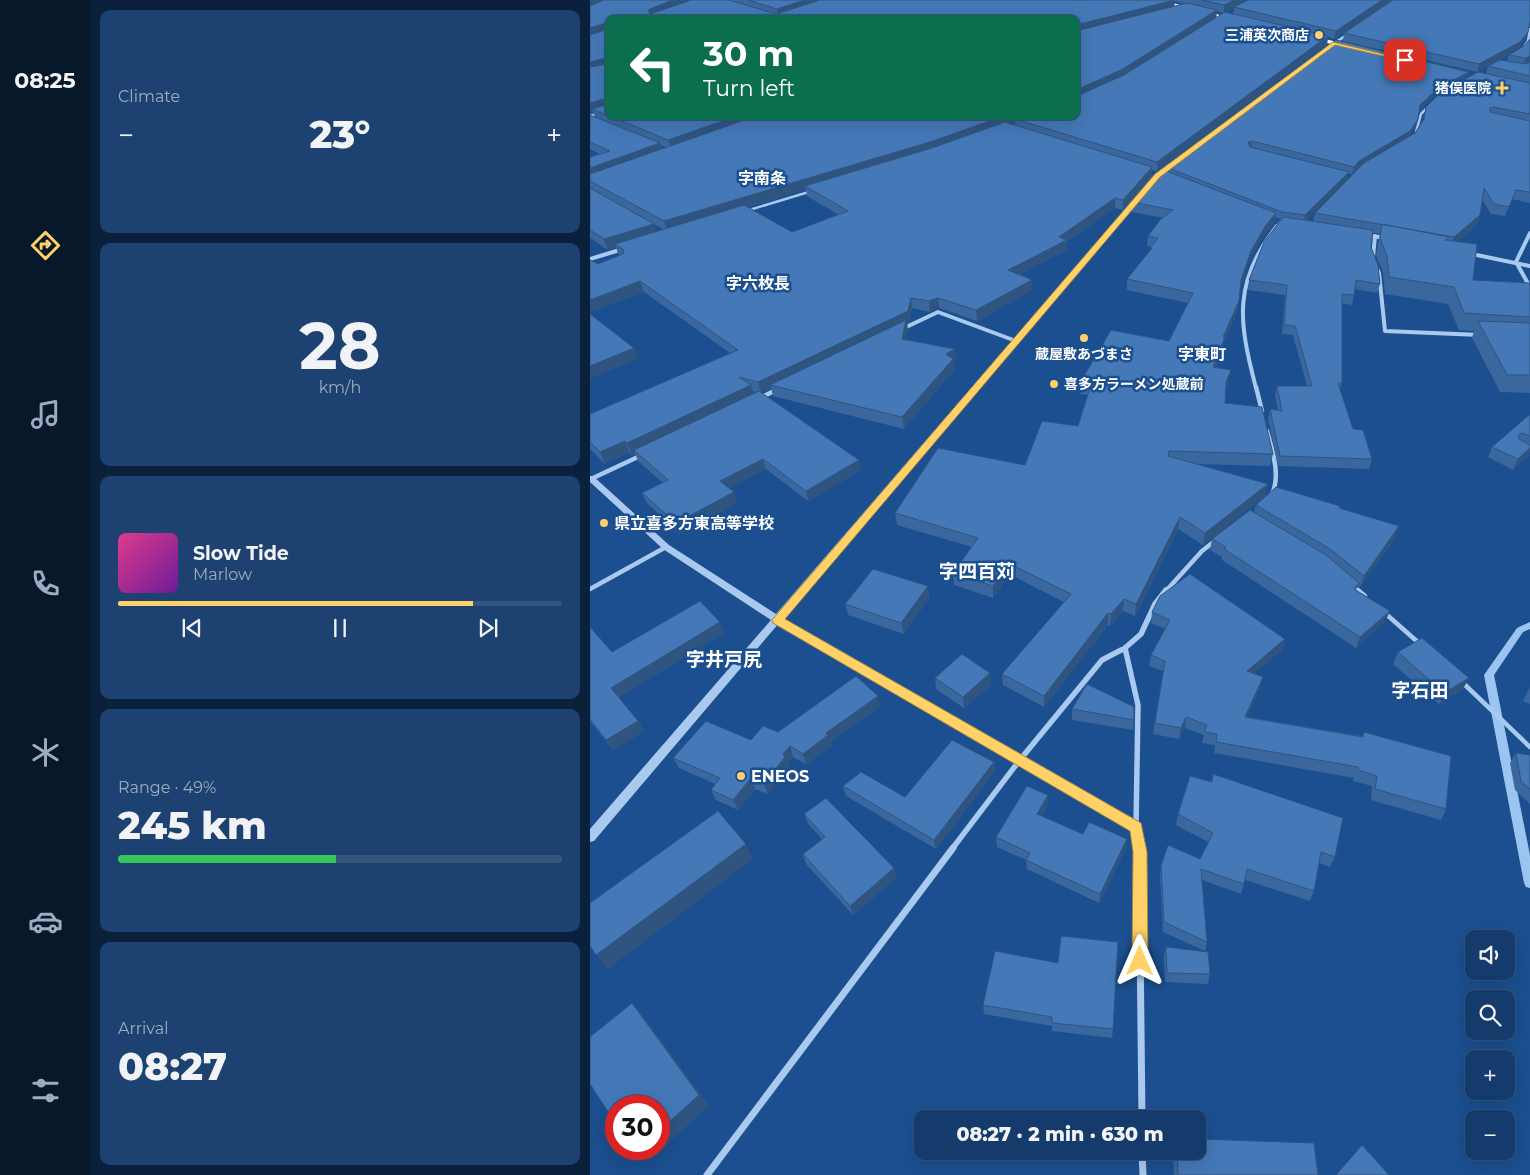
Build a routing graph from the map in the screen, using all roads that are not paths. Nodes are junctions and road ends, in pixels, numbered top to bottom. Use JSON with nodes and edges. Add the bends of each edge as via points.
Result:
{"nodes":[{"id":1,"x":1154,"y":0,"type":"edge"},
{"id":2,"x":1233,"y":12,"type":"edge"},
{"id":3,"x":1226,"y":18,"type":"junction"},
{"id":4,"x":1218,"y":22,"type":"edge"},
{"id":5,"x":1244,"y":22,"type":"edge"},
{"id":6,"x":1357,"y":27,"type":"edge"},
{"id":7,"x":1530,"y":29,"type":"edge"},
{"id":8,"x":1298,"y":35,"type":"edge"},
{"id":9,"x":1334,"y":43,"type":"junction"},
{"id":10,"x":1363,"y":50,"type":"edge"},
{"id":11,"x":1520,"y":52,"type":"edge"},
{"id":12,"x":1319,"y":55,"type":"edge"},
{"id":13,"x":1431,"y":104,"type":"edge"},
{"id":14,"x":605,"y":111,"type":"edge"},
{"id":15,"x":590,"y":116,"type":"edge"},
{"id":16,"x":1414,"y":136,"type":"edge"},
{"id":17,"x":818,"y":189,"type":"edge"},
{"id":18,"x":1145,"y":190,"type":"edge"},
{"id":19,"x":742,"y":212,"type":"edge"},
{"id":20,"x":1271,"y":218,"type":"edge"},
{"id":21,"x":1280,"y":222,"type":"junction"},
{"id":22,"x":1288,"y":223,"type":"edge"},
{"id":23,"x":1356,"y":233,"type":"edge"},
{"id":24,"x":1530,"y":233,"type":"edge"},
{"id":25,"x":1375,"y":236,"type":"junction"},
{"id":26,"x":1394,"y":240,"type":"edge"},
{"id":27,"x":629,"y":247,"type":"edge"},
{"id":28,"x":610,"y":253,"type":"junction"},
{"id":29,"x":1468,"y":254,"type":"edge"},
{"id":30,"x":618,"y":258,"type":"edge"},
{"id":31,"x":590,"y":259,"type":"edge"},
{"id":32,"x":1516,"y":262,"type":"junction"},
{"id":33,"x":1530,"y":266,"type":"edge"},
{"id":34,"x":1530,"y":287,"type":"edge"},
{"id":35,"x":893,"y":334,"type":"edge"},
{"id":36,"x":1482,"y":335,"type":"edge"},
{"id":37,"x":1016,"y":342,"type":"junction"},
{"id":38,"x":787,"y":385,"type":"edge"},
{"id":39,"x":751,"y":402,"type":"edge"},
{"id":40,"x":644,"y":454,"type":"edge"},
{"id":41,"x":591,"y":479,"type":"edge"},
{"id":42,"x":1270,"y":497,"type":"edge"},
{"id":43,"x":1223,"y":536,"type":"edge"},
{"id":44,"x":666,"y":548,"type":"junction"},
{"id":45,"x":1345,"y":580,"type":"edge"},
{"id":46,"x":590,"y":589,"type":"edge"},
{"id":47,"x":1366,"y":597,"type":"edge"},
{"id":48,"x":1380,"y":609,"type":"edge"},
{"id":49,"x":778,"y":620,"type":"junction"},
{"id":50,"x":1422,"y":646,"type":"edge"},
{"id":51,"x":1124,"y":648,"type":"junction"},
{"id":52,"x":1458,"y":678,"type":"edge"},
{"id":53,"x":1530,"y":746,"type":"edge"},
{"id":54,"x":1019,"y":761,"type":"junction"},
{"id":55,"x":1136,"y":827,"type":"junction"},
{"id":56,"x":590,"y":837,"type":"edge"},
{"id":57,"x":1142,"y":1110,"type":"edge"},
{"id":58,"x":1142,"y":1160,"type":"edge"},
{"id":59,"x":707,"y":1175,"type":"edge"},
{"id":60,"x":1143,"y":1175,"type":"edge"}],
"edges":[{"from":1,"to":3,"type":"highway"},
{"from":2,"to":3,"type":"street"},
{"from":3,"to":4,"type":"street"},
{"from":3,"to":5,"type":"highway"},
{"from":6,"to":9,"type":"street"},
{"from":7,"to":11,"type":"street","via":[[1528,41]]},
{"from":8,"to":9,"type":"highway"},
{"from":9,"to":10,"type":"highway"},
{"from":9,"to":12,"type":"street"},
{"from":13,"to":16,"type":"street","via":[[1421,114]]},
{"from":14,"to":15,"type":"street"},
{"from":17,"to":19,"type":"street"},
{"from":18,"to":37,"type":"street"},
{"from":20,"to":21,"type":"street"},
{"from":21,"to":22,"type":"street"},
{"from":21,"to":42,"type":"street","via":[[1266,236],[1251,264],[1242,308],[1242,334],[1274,459],[1275,490]]},
{"from":23,"to":25,"type":"street"},
{"from":24,"to":32,"type":"street"},
{"from":25,"to":26,"type":"street"},
{"from":25,"to":36,"type":"street","via":[[1372,254],[1379,273],[1385,331]]},
{"from":27,"to":28,"type":"street"},
{"from":28,"to":30,"type":"lane"},
{"from":28,"to":31,"type":"street"},
{"from":29,"to":32,"type":"street"},
{"from":32,"to":33,"type":"street"},
{"from":32,"to":34,"type":"street"},
{"from":35,"to":37,"type":"street","via":[[938,312]]},
{"from":37,"to":49,"type":"street"},
{"from":38,"to":39,"type":"street"},
{"from":40,"to":41,"type":"street"},
{"from":41,"to":44,"type":"street"},
{"from":43,"to":51,"type":"street","via":[[1202,551],[1170,586],[1155,604],[1141,634]]},
{"from":44,"to":46,"type":"street"},
{"from":44,"to":49,"type":"street"},
{"from":45,"to":47,"type":"lane"},
{"from":48,"to":50,"type":"lane"},
{"from":49,"to":54,"type":"street"},
{"from":49,"to":56,"type":"street"},
{"from":51,"to":54,"type":"street","via":[[1102,660]]},
{"from":51,"to":55,"type":"street","via":[[1138,705]]},
{"from":52,"to":53,"type":"lane"},
{"from":54,"to":55,"type":"street"},
{"from":54,"to":59,"type":"street"},
{"from":55,"to":57,"type":"street","via":[[1140,861]]},
{"from":58,"to":60,"type":"street"}]}
